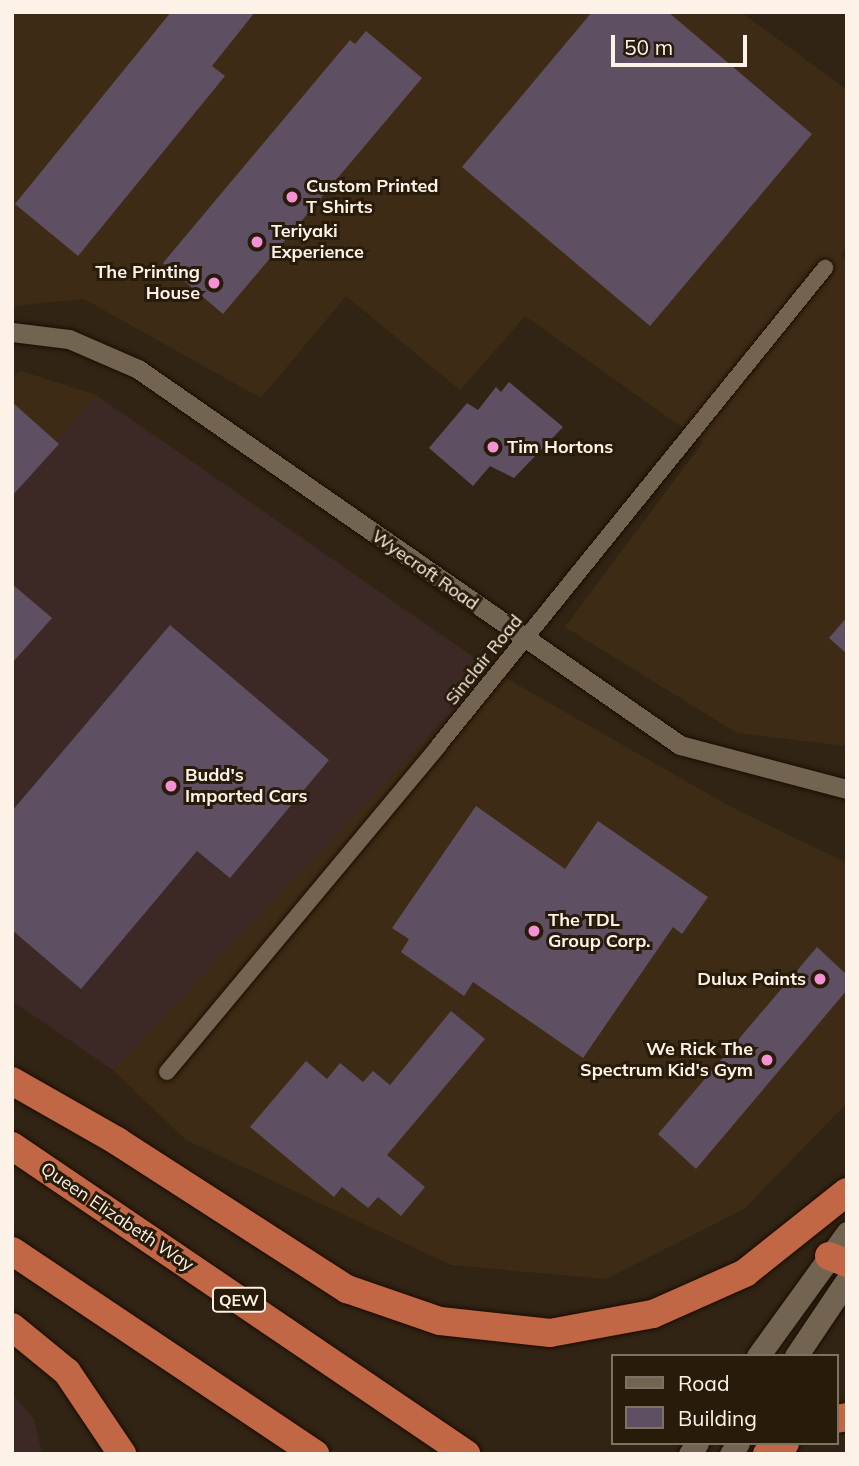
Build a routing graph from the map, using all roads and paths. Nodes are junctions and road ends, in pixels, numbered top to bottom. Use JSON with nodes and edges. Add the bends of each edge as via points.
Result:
{"nodes":[{"id":1,"x":825,"y":268,"type":"dead end"},
{"id":2,"x":12,"y":332,"type":"edge"},
{"id":3,"x":524,"y":641,"type":"junction"},
{"id":4,"x":847,"y":789,"type":"edge"},
{"id":5,"x":167,"y":1072,"type":"dead end"},
{"id":6,"x":12,"y":1081,"type":"edge"},
{"id":7,"x":12,"y":1146,"type":"edge"},
{"id":8,"x":847,"y":1192,"type":"edge"},
{"id":9,"x":847,"y":1233,"type":"edge"},
{"id":10,"x":12,"y":1251,"type":"edge"},
{"id":11,"x":838,"y":1260,"type":"edge"},
{"id":12,"x":847,"y":1280,"type":"edge"},
{"id":13,"x":12,"y":1327,"type":"edge"},
{"id":14,"x":760,"y":1354,"type":"edge"},
{"id":15,"x":797,"y":1354,"type":"edge"},
{"id":16,"x":122,"y":1454,"type":"edge"},
{"id":17,"x":315,"y":1454,"type":"edge"},
{"id":18,"x":466,"y":1454,"type":"edge"}],
"edges":[{"from":1,"to":3,"type":"street","name":"Sinclair Road"},
{"from":2,"to":3,"type":"street","name":"Wyecroft Road","via":[[69,339],[138,369]]},
{"from":3,"to":4,"type":"street","name":"Wyecroft Road","via":[[680,745]]},
{"from":3,"to":5,"type":"street","name":"Sinclair Road"},
{"from":6,"to":8,"type":"highway","via":[[117,1141],[347,1290],[440,1321],[550,1333],[653,1314],[745,1273]]},
{"from":7,"to":18,"type":"highway","name":"Queen Elizabeth Way","number":"QEW"},
{"from":9,"to":11,"type":"main road"},
{"from":10,"to":17,"type":"highway"},
{"from":11,"to":14,"type":"main road"},
{"from":12,"to":15,"type":"main road"},
{"from":13,"to":16,"type":"highway","via":[[67,1373]]}]}
